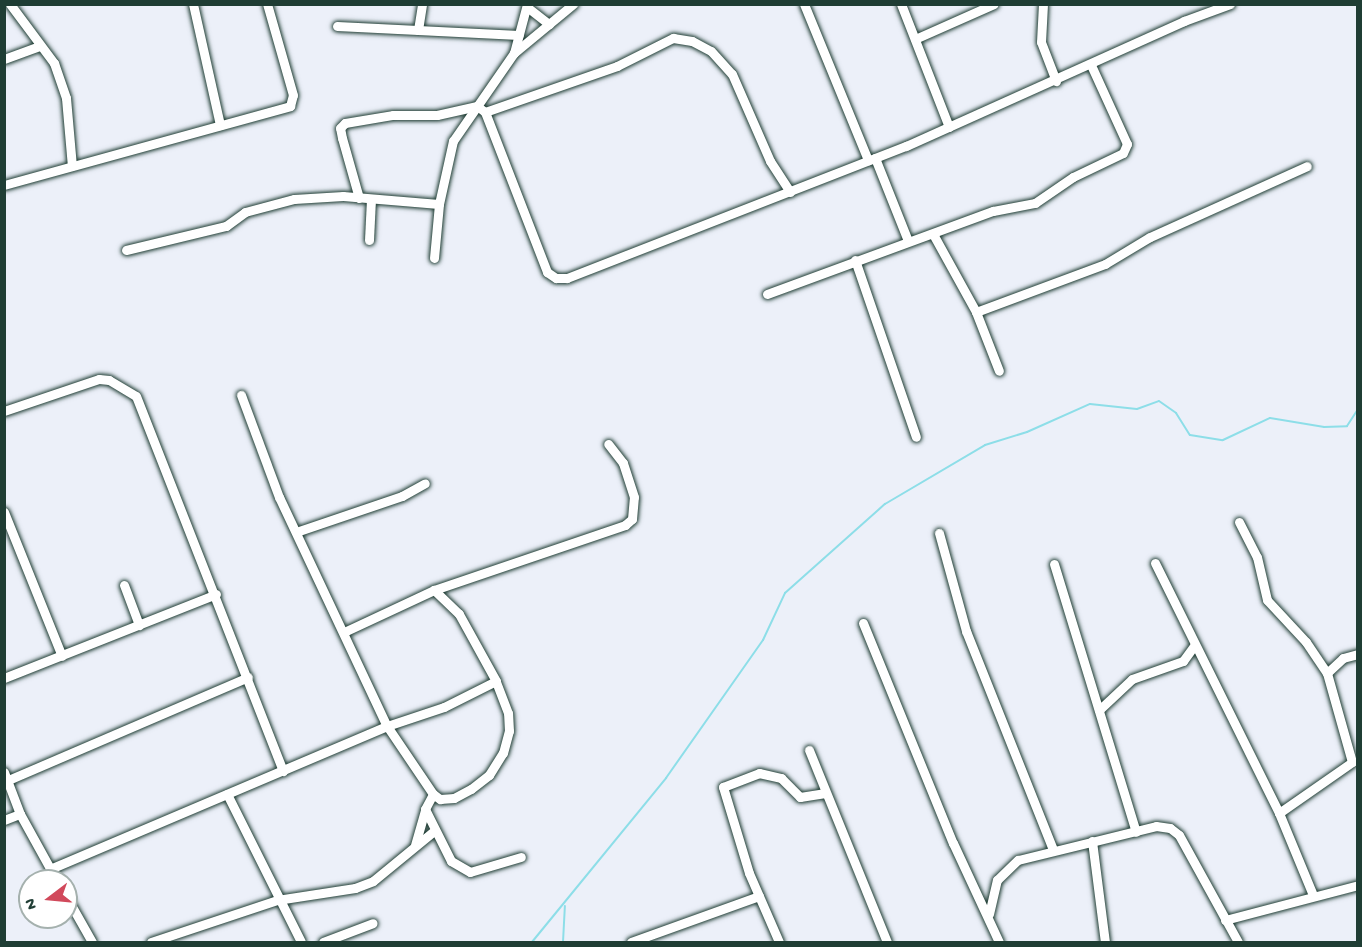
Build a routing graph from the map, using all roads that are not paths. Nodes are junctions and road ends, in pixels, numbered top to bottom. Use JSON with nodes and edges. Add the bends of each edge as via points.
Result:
{"nodes":[{"id":1,"x":10,"y":4,"type":"edge"},
{"id":2,"x":193,"y":4,"type":"edge"},
{"id":3,"x":267,"y":4,"type":"edge"},
{"id":4,"x":422,"y":4,"type":"edge"},
{"id":5,"x":573,"y":4,"type":"edge"},
{"id":6,"x":804,"y":4,"type":"edge"},
{"id":7,"x":901,"y":4,"type":"edge"},
{"id":8,"x":994,"y":4,"type":"edge"},
{"id":9,"x":1230,"y":4,"type":"edge"},
{"id":10,"x":1042,"y":5,"type":"edge"},
{"id":11,"x":527,"y":6,"type":"edge"},
{"id":12,"x":549,"y":24,"type":"junction"},
{"id":13,"x":337,"y":26,"type":"dead end"},
{"id":14,"x":418,"y":30,"type":"junction"},
{"id":15,"x":519,"y":35,"type":"junction"},
{"id":16,"x":915,"y":39,"type":"junction"},
{"id":17,"x":39,"y":46,"type":"junction"},
{"id":18,"x":514,"y":53,"type":"junction"},
{"id":19,"x":4,"y":59,"type":"edge"},
{"id":20,"x":1091,"y":65,"type":"junction"},
{"id":21,"x":1056,"y":81,"type":"junction"},
{"id":22,"x":477,"y":106,"type":"junction"},
{"id":23,"x":485,"y":112,"type":"junction"},
{"id":24,"x":220,"y":125,"type":"junction"},
{"id":25,"x":949,"y":127,"type":"junction"},
{"id":26,"x":872,"y":159,"type":"junction"},
{"id":27,"x":72,"y":166,"type":"junction"},
{"id":28,"x":1307,"y":166,"type":"dead end"},
{"id":29,"x":4,"y":185,"type":"edge"},
{"id":30,"x":790,"y":192,"type":"junction"},
{"id":31,"x":359,"y":198,"type":"junction"},
{"id":32,"x":371,"y":199,"type":"junction"},
{"id":33,"x":439,"y":204,"type":"junction"},
{"id":34,"x":933,"y":234,"type":"junction"},
{"id":35,"x":369,"y":240,"type":"dead end"},
{"id":36,"x":908,"y":241,"type":"junction"},
{"id":37,"x":126,"y":250,"type":"dead end"},
{"id":38,"x":434,"y":258,"type":"dead end"},
{"id":39,"x":855,"y":260,"type":"junction"},
{"id":40,"x":767,"y":294,"type":"dead end"},
{"id":41,"x":976,"y":312,"type":"junction"},
{"id":42,"x":999,"y":371,"type":"dead end"},
{"id":43,"x":241,"y":395,"type":"dead end"},
{"id":44,"x":4,"y":411,"type":"edge"},
{"id":45,"x":916,"y":437,"type":"dead end"},
{"id":46,"x":608,"y":444,"type":"dead end"},
{"id":47,"x":425,"y":483,"type":"dead end"},
{"id":48,"x":4,"y":512,"type":"edge"},
{"id":49,"x":1239,"y":522,"type":"dead end"},
{"id":50,"x":296,"y":532,"type":"junction"},
{"id":51,"x":939,"y":532,"type":"dead end"},
{"id":52,"x":1155,"y":563,"type":"dead end"},
{"id":53,"x":1054,"y":564,"type":"dead end"},
{"id":54,"x":124,"y":585,"type":"dead end"},
{"id":55,"x":434,"y":590,"type":"junction"},
{"id":56,"x":216,"y":594,"type":"junction"},
{"id":57,"x":863,"y":623,"type":"dead end"},
{"id":58,"x":139,"y":625,"type":"junction"},
{"id":59,"x":344,"y":632,"type":"junction"},
{"id":60,"x":1194,"y":646,"type":"junction"},
{"id":61,"x":1358,"y":654,"type":"edge"},
{"id":62,"x":62,"y":656,"type":"junction"},
{"id":63,"x":1327,"y":673,"type":"junction"},
{"id":64,"x":248,"y":676,"type":"junction"},
{"id":65,"x":4,"y":678,"type":"edge"},
{"id":66,"x":496,"y":681,"type":"junction"},
{"id":67,"x":1099,"y":710,"type":"junction"},
{"id":68,"x":387,"y":726,"type":"junction"},
{"id":69,"x":808,"y":750,"type":"dead end"},
{"id":70,"x":1355,"y":761,"type":"edge"},
{"id":71,"x":283,"y":771,"type":"junction"},
{"id":72,"x":6,"y":776,"type":"edge"},
{"id":73,"x":824,"y":793,"type":"junction"},
{"id":74,"x":433,"y":794,"type":"junction"},
{"id":75,"x":227,"y":795,"type":"junction"},
{"id":76,"x":425,"y":809,"type":"junction"},
{"id":77,"x":1279,"y":813,"type":"junction"},
{"id":78,"x":20,"y":814,"type":"junction"},
{"id":79,"x":4,"y":820,"type":"edge"},
{"id":80,"x":435,"y":830,"type":"junction"},
{"id":81,"x":1136,"y":832,"type":"junction"},
{"id":82,"x":1092,"y":841,"type":"junction"},
{"id":83,"x":415,"y":845,"type":"junction"},
{"id":84,"x":1053,"y":850,"type":"junction"},
{"id":85,"x":521,"y":857,"type":"dead end"},
{"id":86,"x":50,"y":868,"type":"joint"},
{"id":87,"x":1358,"y":885,"type":"edge"},
{"id":88,"x":1313,"y":895,"type":"junction"},
{"id":89,"x":759,"y":896,"type":"junction"},
{"id":90,"x":277,"y":900,"type":"junction"},
{"id":91,"x":989,"y":914,"type":"junction"},
{"id":92,"x":78,"y":917,"type":"edge"},
{"id":93,"x":1225,"y":920,"type":"junction"},
{"id":94,"x":373,"y":923,"type":"dead end"},
{"id":95,"x":92,"y":942,"type":"edge"},
{"id":96,"x":151,"y":942,"type":"edge"},
{"id":97,"x":301,"y":942,"type":"edge"},
{"id":98,"x":323,"y":942,"type":"edge"},
{"id":99,"x":631,"y":942,"type":"edge"},
{"id":100,"x":779,"y":942,"type":"edge"},
{"id":101,"x":884,"y":942,"type":"edge"},
{"id":102,"x":999,"y":942,"type":"edge"},
{"id":103,"x":1105,"y":942,"type":"edge"},
{"id":104,"x":1238,"y":942,"type":"edge"}],
"edges":[{"from":1,"to":17,"type":"street"},
{"from":2,"to":24,"type":"street"},
{"from":3,"to":24,"type":"street","via":[[293,101],[290,106]]},
{"from":4,"to":14,"type":"street"},
{"from":5,"to":12,"type":"street"},
{"from":6,"to":26,"type":"street"},
{"from":7,"to":16,"type":"street"},
{"from":8,"to":16,"type":"street"},
{"from":9,"to":20,"type":"street"},
{"from":10,"to":21,"type":"street","via":[[1041,42]]},
{"from":11,"to":12,"type":"street"},
{"from":11,"to":15,"type":"street"},
{"from":12,"to":18,"type":"street"},
{"from":13,"to":14,"type":"street"},
{"from":14,"to":15,"type":"street"},
{"from":15,"to":18,"type":"street"},
{"from":16,"to":25,"type":"street"},
{"from":17,"to":19,"type":"street"},
{"from":17,"to":27,"type":"street","via":[[51,58],[66,98]]},
{"from":18,"to":22,"type":"street"},
{"from":20,"to":21,"type":"street"},
{"from":20,"to":34,"type":"street","via":[[1127,150],[1073,177],[1035,203],[993,211]]},
{"from":21,"to":25,"type":"street"},
{"from":22,"to":23,"type":"street"},
{"from":22,"to":31,"type":"street","via":[[437,115],[393,115],[345,123],[340,128]]},
{"from":22,"to":33,"type":"street","via":[[453,141]]},
{"from":23,"to":30,"type":"street","via":[[617,66],[673,38],[692,41],[711,51],[732,74],[770,162]]},
{"from":23,"to":30,"type":"street","via":[[547,272],[555,278],[567,278]]},
{"from":24,"to":27,"type":"street"},
{"from":25,"to":26,"type":"street"},
{"from":26,"to":30,"type":"street"},
{"from":26,"to":36,"type":"street"},
{"from":27,"to":29,"type":"street"},
{"from":28,"to":41,"type":"street","via":[[1150,237],[1105,264]]},
{"from":31,"to":32,"type":"street"},
{"from":31,"to":37,"type":"street","via":[[294,200],[245,212],[226,226]]},
{"from":32,"to":33,"type":"street"},
{"from":32,"to":35,"type":"street"},
{"from":33,"to":38,"type":"street"},
{"from":34,"to":36,"type":"street"},
{"from":34,"to":41,"type":"street"},
{"from":36,"to":39,"type":"street"},
{"from":39,"to":40,"type":"street"},
{"from":39,"to":45,"type":"street"},
{"from":41,"to":42,"type":"street"},
{"from":43,"to":50,"type":"street"},
{"from":44,"to":56,"type":"street","via":[[99,379],[109,380],[136,396],[170,489]]},
{"from":46,"to":55,"type":"street","via":[[623,463],[634,497],[632,519],[625,525]]},
{"from":47,"to":50,"type":"street","via":[[393,499]]},
{"from":48,"to":62,"type":"street"},
{"from":49,"to":63,"type":"street","via":[[1257,557],[1267,600],[1306,642]]},
{"from":50,"to":59,"type":"street"},
{"from":51,"to":84,"type":"street","via":[[966,631]]},
{"from":52,"to":60,"type":"street"},
{"from":53,"to":67,"type":"street"},
{"from":54,"to":58,"type":"street"},
{"from":55,"to":59,"type":"street"},
{"from":55,"to":66,"type":"street","via":[[459,614]]},
{"from":56,"to":58,"type":"street"},
{"from":56,"to":64,"type":"street"},
{"from":57,"to":91,"type":"street","via":[[953,843]]},
{"from":58,"to":62,"type":"street"},
{"from":59,"to":68,"type":"street"},
{"from":60,"to":67,"type":"street","via":[[1183,661],[1132,679]]},
{"from":60,"to":77,"type":"street"},
{"from":61,"to":63,"type":"street","via":[[1343,658]]},
{"from":62,"to":65,"type":"street"},
{"from":63,"to":70,"type":"street"},
{"from":64,"to":71,"type":"street"},
{"from":64,"to":72,"type":"street"},
{"from":66,"to":68,"type":"street","via":[[444,707]]},
{"from":66,"to":74,"type":"street","via":[[508,713],[509,731],[503,753],[489,775],[471,789],[454,798],[440,799]]},
{"from":67,"to":81,"type":"street"},
{"from":68,"to":71,"type":"street"},
{"from":68,"to":74,"type":"street"},
{"from":69,"to":73,"type":"street"},
{"from":70,"to":77,"type":"street"},
{"from":71,"to":75,"type":"street"},
{"from":72,"to":78,"type":"street"},
{"from":73,"to":89,"type":"street","via":[[800,797],[781,778],[759,773],[723,786]]},
{"from":73,"to":101,"type":"street"},
{"from":74,"to":76,"type":"street"},
{"from":75,"to":86,"type":"street"},
{"from":75,"to":90,"type":"street"},
{"from":76,"to":80,"type":"street"},
{"from":76,"to":83,"type":"street"},
{"from":77,"to":88,"type":"street"},
{"from":78,"to":79,"type":"street"},
{"from":78,"to":86,"type":"street"},
{"from":80,"to":83,"type":"street"},
{"from":80,"to":85,"type":"street","via":[[451,861],[461,870],[482,870]]},
{"from":81,"to":82,"type":"street"},
{"from":81,"to":93,"type":"street","via":[[1156,826],[1170,828],[1179,835]]},
{"from":82,"to":84,"type":"street"},
{"from":82,"to":103,"type":"street"},
{"from":83,"to":90,"type":"street","via":[[364,885]]},
{"from":84,"to":91,"type":"street","via":[[1030,854],[1006,868],[997,880]]},
{"from":87,"to":88,"type":"street"},
{"from":88,"to":93,"type":"street"},
{"from":89,"to":99,"type":"street"},
{"from":89,"to":100,"type":"street"},
{"from":90,"to":96,"type":"street"},
{"from":90,"to":97,"type":"street"},
{"from":91,"to":102,"type":"street"},
{"from":92,"to":95,"type":"street"},
{"from":93,"to":104,"type":"street"},
{"from":94,"to":98,"type":"street"}]}
